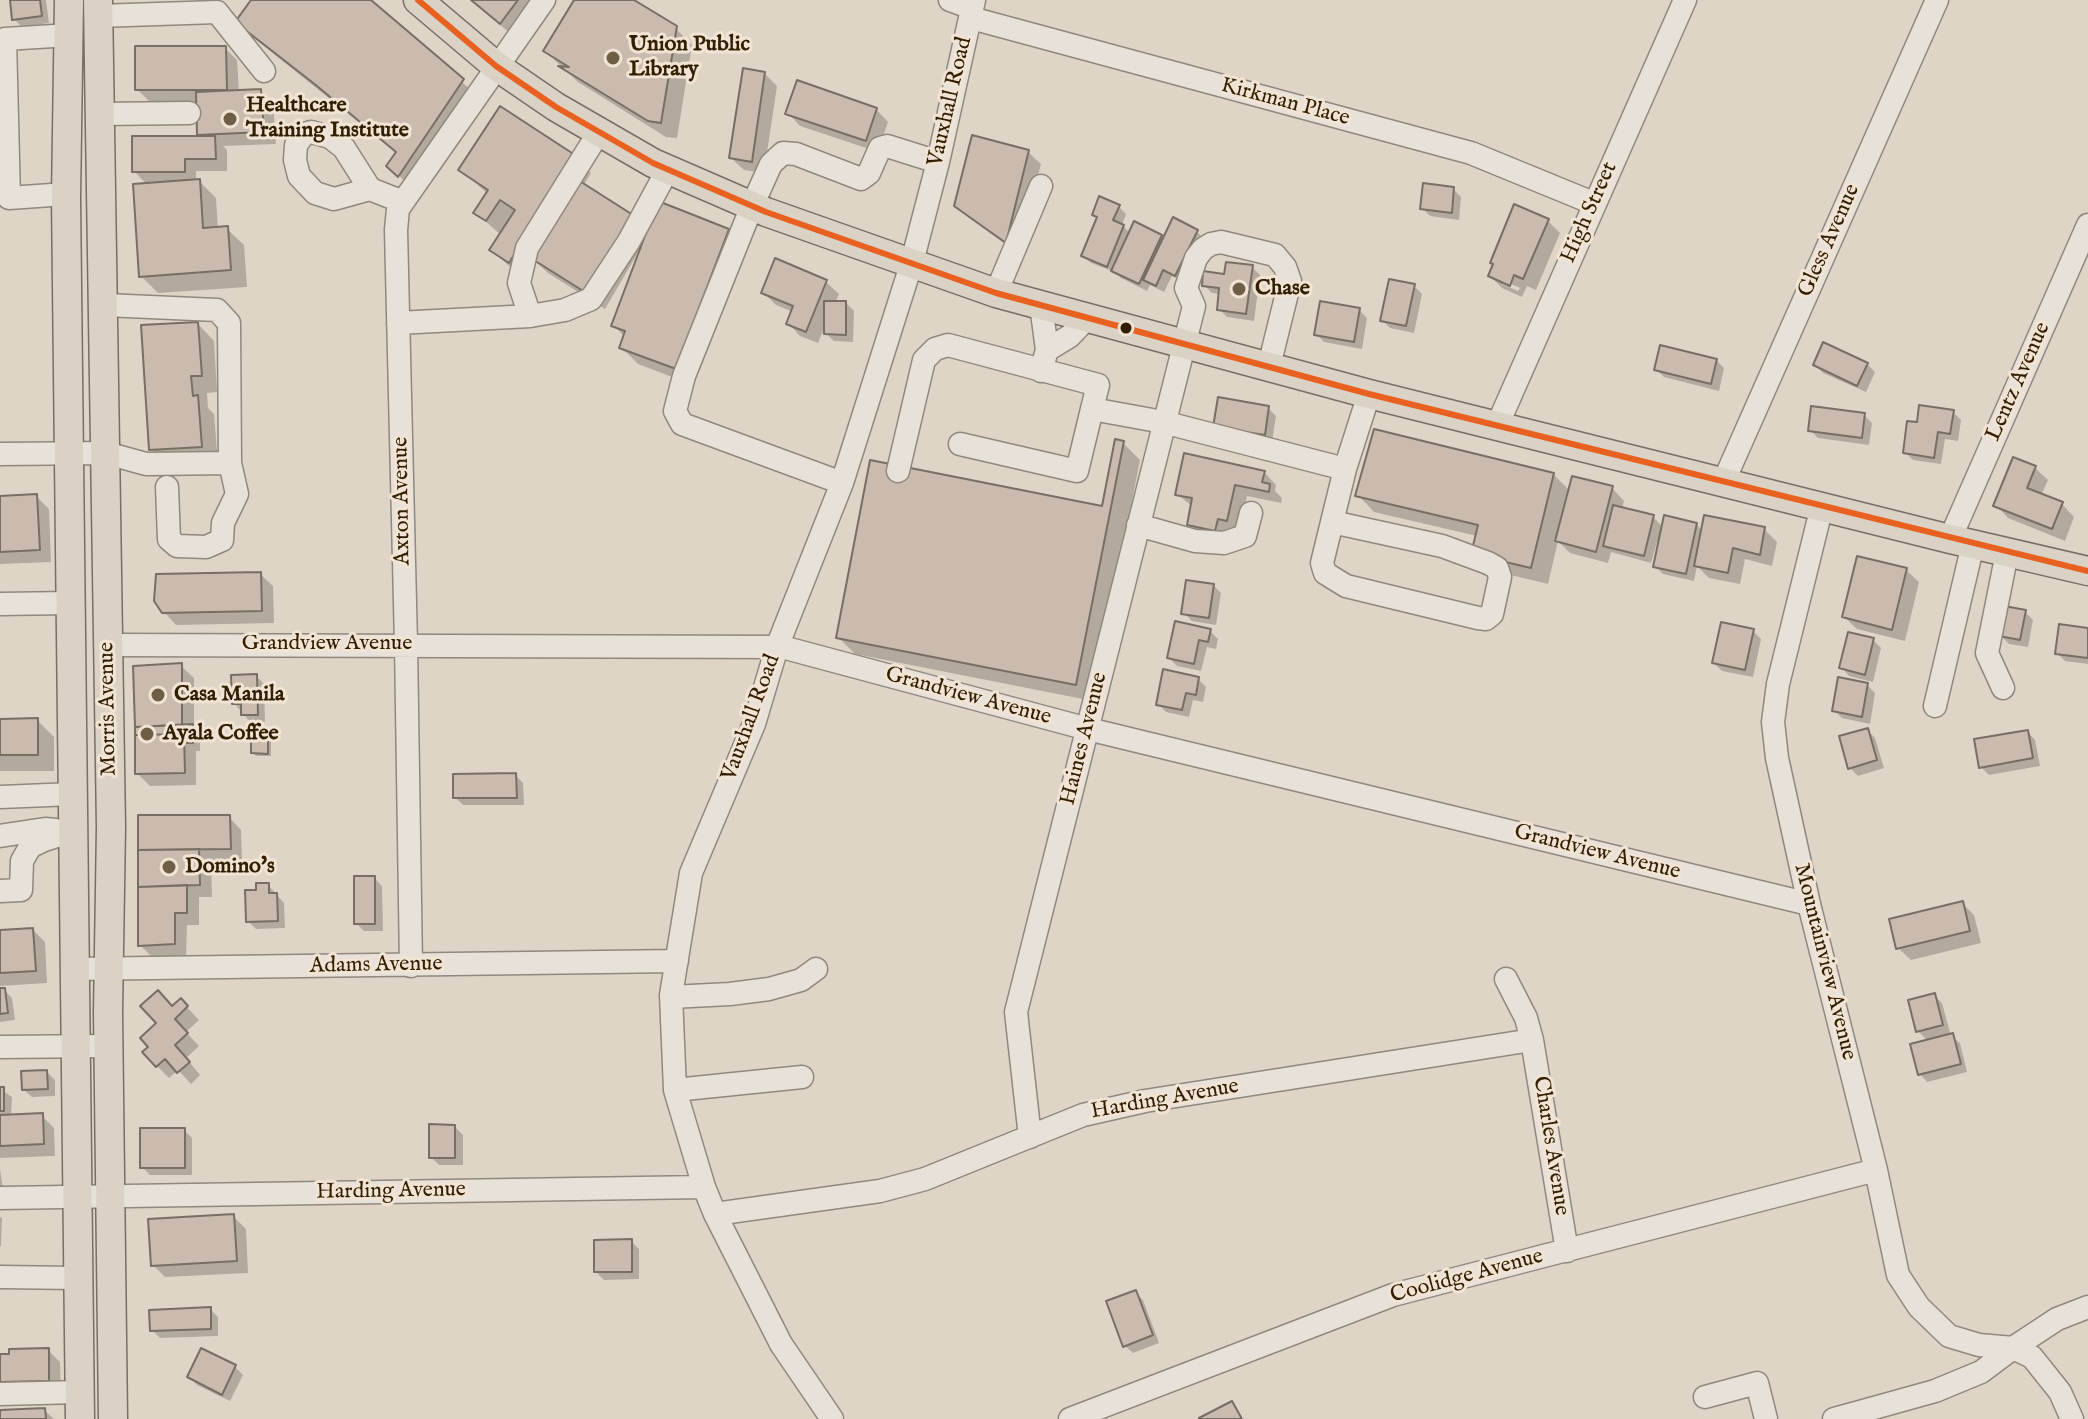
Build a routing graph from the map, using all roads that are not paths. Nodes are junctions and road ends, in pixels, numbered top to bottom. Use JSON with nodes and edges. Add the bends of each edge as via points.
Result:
{"nodes":[{"id":1,"x":69,"y":0,"type":"edge"},
{"id":2,"x":418,"y":0,"type":"edge"},
{"id":3,"x":544,"y":0,"type":"edge"},
{"id":4,"x":950,"y":0,"type":"edge"},
{"id":5,"x":1685,"y":0,"type":"edge"},
{"id":6,"x":1937,"y":0,"type":"edge"},
{"id":7,"x":98,"y":8,"type":"edge"},
{"id":8,"x":972,"y":9,"type":"edge"},
{"id":9,"x":70,"y":35,"type":"junction"},
{"id":10,"x":496,"y":66,"type":"junction"},
{"id":11,"x":264,"y":71,"type":"dead end"},
{"id":12,"x":189,"y":113,"type":"dead end"},
{"id":13,"x":99,"y":114,"type":"junction"},
{"id":14,"x":599,"y":132,"type":"junction"},
{"id":15,"x":938,"y":162,"type":"junction"},
{"id":16,"x":668,"y":169,"type":"junction"},
{"id":17,"x":1041,"y":186,"type":"dead end"},
{"id":18,"x":370,"y":189,"type":"dead end"},
{"id":19,"x":66,"y":194,"type":"junction"},
{"id":20,"x":403,"y":202,"type":"junction"},
{"id":21,"x":1593,"y":203,"type":"junction"},
{"id":22,"x":752,"y":206,"type":"junction"},
{"id":23,"x":2088,"y":225,"type":"edge"},
{"id":24,"x":912,"y":262,"type":"junction"},
{"id":25,"x":996,"y":293,"type":"junction"},
{"id":26,"x":105,"y":305,"type":"junction"},
{"id":27,"x":1041,"y":305,"type":"junction"},
{"id":28,"x":530,"y":316,"type":"junction"},
{"id":29,"x":1088,"y":317,"type":"junction"},
{"id":30,"x":398,"y":323,"type":"junction"},
{"id":31,"x":1182,"y":343,"type":"junction"},
{"id":32,"x":1044,"y":360,"type":"junction"},
{"id":33,"x":1269,"y":366,"type":"junction"},
{"id":34,"x":1369,"y":394,"type":"junction"},
{"id":35,"x":1092,"y":409,"type":"junction"},
{"id":36,"x":1163,"y":422,"type":"junction"},
{"id":37,"x":1497,"y":426,"type":"junction"},
{"id":38,"x":960,"y":444,"type":"dead end"},
{"id":39,"x":106,"y":453,"type":"junction"},
{"id":40,"x":0,"y":454,"type":"edge"},
{"id":41,"x":69,"y":454,"type":"junction"},
{"id":42,"x":230,"y":463,"type":"junction"},
{"id":43,"x":1345,"y":469,"type":"junction"},
{"id":44,"x":898,"y":471,"type":"dead end"},
{"id":45,"x":842,"y":483,"type":"junction"},
{"id":46,"x":1723,"y":483,"type":"junction"},
{"id":47,"x":167,"y":487,"type":"dead end"},
{"id":48,"x":1822,"y":506,"type":"junction"},
{"id":49,"x":1251,"y":513,"type":"dead end"},
{"id":50,"x":1332,"y":522,"type":"junction"},
{"id":51,"x":1138,"y":525,"type":"junction"},
{"id":52,"x":1961,"y":542,"type":"junction"},
{"id":53,"x":2007,"y":553,"type":"junction"},
{"id":54,"x":2088,"y":571,"type":"edge"},
{"id":55,"x":70,"y":603,"type":"junction"},
{"id":56,"x":0,"y":604,"type":"edge"},
{"id":57,"x":406,"y":644,"type":"junction"},
{"id":58,"x":109,"y":645,"type":"junction"},
{"id":59,"x":777,"y":647,"type":"junction"},
{"id":60,"x":2003,"y":688,"type":"dead end"},
{"id":61,"x":1935,"y":706,"type":"dead end"},
{"id":62,"x":1088,"y":729,"type":"junction"},
{"id":63,"x":73,"y":794,"type":"junction"},
{"id":64,"x":0,"y":797,"type":"edge"},
{"id":65,"x":73,"y":831,"type":"junction"},
{"id":66,"x":0,"y":836,"type":"edge"},
{"id":67,"x":0,"y":891,"type":"edge"},
{"id":68,"x":1809,"y":904,"type":"junction"},
{"id":69,"x":677,"y":961,"type":"junction"},
{"id":70,"x":411,"y":966,"type":"junction"},
{"id":71,"x":109,"y":968,"type":"junction"},
{"id":72,"x":75,"y":969,"type":"junction"},
{"id":73,"x":816,"y":969,"type":"dead end"},
{"id":74,"x":1506,"y":979,"type":"dead end"},
{"id":75,"x":671,"y":997,"type":"junction"},
{"id":76,"x":1532,"y":1040,"type":"junction"},
{"id":77,"x":108,"y":1046,"type":"junction"},
{"id":78,"x":0,"y":1047,"type":"edge"},
{"id":79,"x":76,"y":1047,"type":"junction"},
{"id":80,"x":802,"y":1077,"type":"dead end"},
{"id":81,"x":675,"y":1090,"type":"junction"},
{"id":82,"x":1030,"y":1137,"type":"junction"},
{"id":83,"x":1876,"y":1170,"type":"junction"},
{"id":84,"x":704,"y":1187,"type":"junction"},
{"id":85,"x":110,"y":1196,"type":"junction"},
{"id":86,"x":0,"y":1198,"type":"edge"},
{"id":87,"x":77,"y":1198,"type":"junction"},
{"id":88,"x":715,"y":1214,"type":"junction"},
{"id":89,"x":1567,"y":1251,"type":"junction"},
{"id":90,"x":0,"y":1277,"type":"edge"},
{"id":91,"x":78,"y":1278,"type":"junction"},
{"id":92,"x":2088,"y":1307,"type":"edge"},
{"id":93,"x":2013,"y":1348,"type":"junction"},
{"id":94,"x":0,"y":1394,"type":"edge"},
{"id":95,"x":1705,"y":1397,"type":"dead end"},
{"id":96,"x":80,"y":1406,"type":"edge"},
{"id":97,"x":113,"y":1419,"type":"edge"},
{"id":98,"x":832,"y":1419,"type":"edge"},
{"id":99,"x":1070,"y":1419,"type":"edge"},
{"id":100,"x":1766,"y":1419,"type":"edge"},
{"id":101,"x":1834,"y":1419,"type":"edge"},
{"id":102,"x":2072,"y":1419,"type":"edge"}],
"edges":[{"from":1,"to":9,"type":"main road","name":"Morris Avenue"},
{"from":2,"to":10,"type":"main road"},
{"from":3,"to":10,"type":"street","name":"Axton Avenue"},
{"from":4,"to":8,"type":"street","name":"Kirkman Place"},
{"from":5,"to":21,"type":"street","name":"High Street"},
{"from":6,"to":46,"type":"street","name":"Gless Avenue"},
{"from":7,"to":11,"type":"street","via":[[217,12]]},
{"from":7,"to":13,"type":"main road","name":"Morris Avenue"},
{"from":8,"to":15,"type":"street","name":"Vauxhall Road"},
{"from":8,"to":21,"type":"street","name":"Kirkman Place","via":[[1471,153]]},
{"from":9,"to":19,"type":"main road","name":"Morris Avenue"},
{"from":9,"to":19,"type":"street","via":[[5,39],[9,198]]},
{"from":10,"to":14,"type":"main road"},
{"from":10,"to":20,"type":"street","name":"Axton Avenue"},
{"from":12,"to":13,"type":"street"},
{"from":13,"to":26,"type":"main road","name":"Morris Avenue"},
{"from":14,"to":16,"type":"main road"},
{"from":14,"to":28,"type":"street","via":[[527,248],[519,283]]},
{"from":15,"to":22,"type":"street","via":[[887,146],[880,148],[861,179],[783,153],[771,164]]},
{"from":15,"to":24,"type":"street","name":"Vauxhall Road"},
{"from":16,"to":22,"type":"main road"},
{"from":16,"to":28,"type":"street","via":[[591,299]]},
{"from":17,"to":25,"type":"street"},
{"from":18,"to":20,"type":"street"},
{"from":19,"to":41,"type":"main road","name":"Morris Avenue"},
{"from":20,"to":30,"type":"street","name":"Axton Avenue","via":[[396,230]]},
{"from":21,"to":37,"type":"street","name":"High Street"},
{"from":22,"to":24,"type":"main road"},
{"from":22,"to":45,"type":"street","via":[[675,411],[682,424]]},
{"from":23,"to":52,"type":"street","name":"Lentz Avenue"},
{"from":24,"to":25,"type":"main road"},
{"from":24,"to":45,"type":"street","name":"Vauxhall Road"},
{"from":25,"to":27,"type":"main road"},
{"from":26,"to":39,"type":"main road","name":"Morris Avenue"},
{"from":26,"to":42,"type":"street","via":[[217,310],[229,323]]},
{"from":27,"to":29,"type":"main road"},
{"from":27,"to":32,"type":"street"},
{"from":28,"to":30,"type":"street"},
{"from":29,"to":31,"type":"main road"},
{"from":29,"to":32,"type":"street"},
{"from":30,"to":57,"type":"street","name":"Axton Avenue"},
{"from":31,"to":33,"type":"main road"},
{"from":31,"to":33,"type":"street","name":"Haines Avenue","via":[[1194,306],[1186,288],[1203,249],[1221,242],[1275,255],[1290,281]]},
{"from":31,"to":36,"type":"street","name":"Haines Avenue"},
{"from":32,"to":35,"type":"street","via":[[1098,385]]},
{"from":32,"to":44,"type":"street","via":[[948,345],[935,349],[924,360]]},
{"from":33,"to":34,"type":"main road"},
{"from":34,"to":37,"type":"main road"},
{"from":34,"to":43,"type":"street"},
{"from":35,"to":36,"type":"street"},
{"from":35,"to":38,"type":"street","via":[[1077,471]]},
{"from":36,"to":43,"type":"street"},
{"from":36,"to":51,"type":"street","name":"Haines Avenue"},
{"from":37,"to":46,"type":"main road"},
{"from":39,"to":41,"type":"street"},
{"from":39,"to":42,"type":"street","via":[[146,464]]},
{"from":39,"to":58,"type":"main road","name":"Morris Avenue"},
{"from":40,"to":41,"type":"street"},
{"from":41,"to":55,"type":"main road","name":"Morris Avenue"},
{"from":42,"to":47,"type":"street","via":[[237,494],[223,523],[222,540],[206,547],[177,546],[169,539]]},
{"from":43,"to":50,"type":"street"},
{"from":45,"to":59,"type":"street","name":"Vauxhall Road"},
{"from":46,"to":48,"type":"main road"},
{"from":48,"to":52,"type":"main road"},
{"from":48,"to":68,"type":"street","name":"Mountainview Avenue","via":[[1773,722]]},
{"from":49,"to":51,"type":"street","via":[[1245,536],[1224,543]]},
{"from":50,"to":50,"type":"street","via":[[1322,563],[1331,579],[1478,618],[1492,614],[1497,568],[1442,546]]},
{"from":51,"to":62,"type":"street","name":"Haines Avenue"},
{"from":52,"to":53,"type":"main road"},
{"from":52,"to":61,"type":"street","name":"Lentz Avenue"},
{"from":53,"to":54,"type":"main road"},
{"from":53,"to":60,"type":"street","via":[[1987,653]]},
{"from":55,"to":56,"type":"street"},
{"from":55,"to":63,"type":"main road","name":"Morris Avenue"},
{"from":57,"to":58,"type":"street","name":"Grandview Avenue"},
{"from":57,"to":59,"type":"street","name":"Grandview Avenue"},
{"from":57,"to":70,"type":"street","name":"Axton Avenue"},
{"from":58,"to":71,"type":"main road","name":"Morris Avenue"},
{"from":59,"to":62,"type":"street","name":"Grandview Avenue"},
{"from":59,"to":69,"type":"street","name":"Vauxhall Road","via":[[754,724],[691,873]]},
{"from":62,"to":68,"type":"street","name":"Grandview Avenue"},
{"from":62,"to":82,"type":"street","name":"Haines Avenue","via":[[1016,1012]]},
{"from":63,"to":64,"type":"street"},
{"from":63,"to":65,"type":"main road","name":"Morris Avenue"},
{"from":65,"to":66,"type":"street"},
{"from":65,"to":67,"type":"street","via":[[30,847],[22,861],[21,890]]},
{"from":65,"to":72,"type":"main road","name":"Morris Avenue"},
{"from":68,"to":83,"type":"street","name":"Mountainview Avenue"},
{"from":69,"to":70,"type":"street","name":"Adams Avenue"},
{"from":69,"to":75,"type":"street","name":"Vauxhall Road"},
{"from":70,"to":71,"type":"street","name":"Adams Avenue"},
{"from":71,"to":72,"type":"street","name":"Adams Avenue"},
{"from":71,"to":77,"type":"main road","name":"Morris Avenue"},
{"from":72,"to":79,"type":"main road","name":"Morris Avenue"},
{"from":73,"to":75,"type":"street","via":[[801,980],[769,989]]},
{"from":74,"to":76,"type":"street","name":"Charles Avenue"},
{"from":75,"to":81,"type":"street","name":"Vauxhall Road"},
{"from":76,"to":82,"type":"street","name":"Harding Avenue","via":[[1145,1101],[1083,1115]]},
{"from":76,"to":89,"type":"street","name":"Charles Avenue"},
{"from":77,"to":79,"type":"street"},
{"from":77,"to":85,"type":"main road","name":"Morris Avenue"},
{"from":78,"to":79,"type":"street"},
{"from":79,"to":87,"type":"main road","name":"Morris Avenue"},
{"from":80,"to":81,"type":"street"},
{"from":81,"to":84,"type":"street","name":"Vauxhall Road"},
{"from":82,"to":88,"type":"street","name":"Harding Avenue","via":[[880,1191]]},
{"from":83,"to":89,"type":"street","name":"Coolidge Avenue"},
{"from":83,"to":93,"type":"street","name":"Mountainview Avenue","via":[[1898,1275],[1919,1307],[1949,1336]]},
{"from":84,"to":85,"type":"street","name":"Harding Avenue"},
{"from":84,"to":88,"type":"street","name":"Vauxhall Road"},
{"from":85,"to":87,"type":"street","name":"Harding Avenue"},
{"from":85,"to":97,"type":"main road","name":"Morris Avenue"},
{"from":86,"to":87,"type":"street","name":"Harding Avenue"},
{"from":87,"to":91,"type":"main road","name":"Morris Avenue"},
{"from":88,"to":98,"type":"street","name":"Vauxhall Road","via":[[781,1344]]},
{"from":89,"to":99,"type":"street","name":"Coolidge Avenue","via":[[1393,1295]]},
{"from":90,"to":91,"type":"street"},
{"from":91,"to":96,"type":"main road","name":"Morris Avenue"},
{"from":92,"to":93,"type":"street","via":[[2067,1313]]},
{"from":93,"to":101,"type":"street","via":[[1981,1372],[1946,1386]]},
{"from":93,"to":102,"type":"street","via":[[2044,1370]]},
{"from":94,"to":96,"type":"street"},
{"from":95,"to":100,"type":"street","via":[[1757,1383]]}]}
